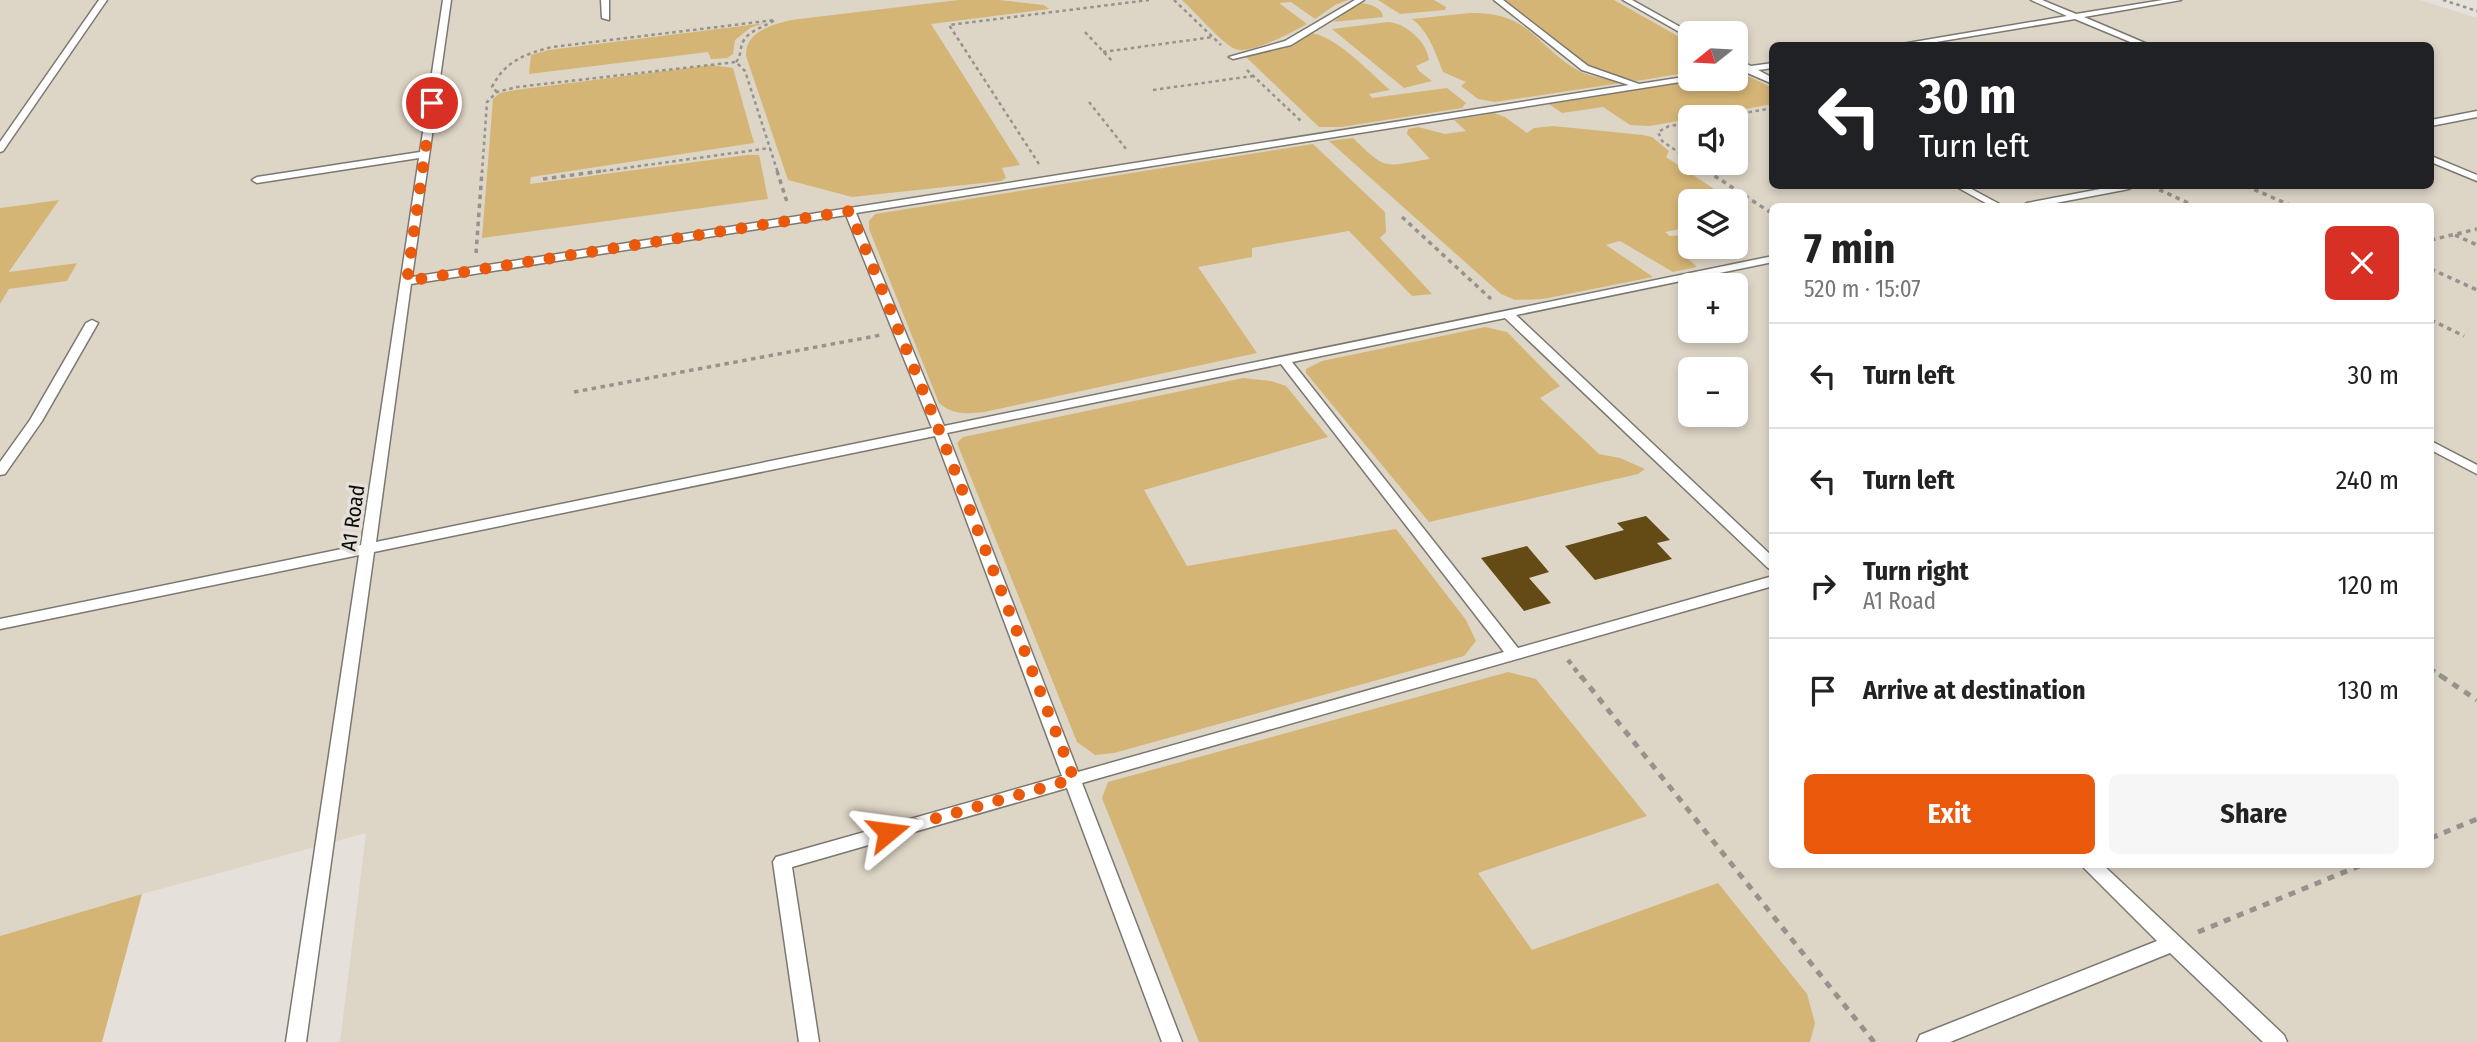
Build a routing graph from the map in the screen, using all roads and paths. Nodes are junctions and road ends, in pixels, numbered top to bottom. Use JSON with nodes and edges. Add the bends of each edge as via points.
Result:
{"nodes":[{"id":1,"x":103,"y":0,"type":"edge"},
{"id":2,"x":447,"y":0,"type":"edge"},
{"id":3,"x":605,"y":0,"type":"edge"},
{"id":4,"x":1149,"y":0,"type":"edge"},
{"id":5,"x":1360,"y":0,"type":"edge"},
{"id":6,"x":1499,"y":0,"type":"edge"},
{"id":7,"x":1627,"y":0,"type":"edge"},
{"id":8,"x":2035,"y":0,"type":"edge"},
{"id":9,"x":2177,"y":0,"type":"edge"},
{"id":10,"x":2443,"y":0,"type":"edge"},
{"id":11,"x":2477,"y":10,"type":"edge"},
{"id":12,"x":2076,"y":16,"type":"junction"},
{"id":13,"x":606,"y":18,"type":"dead end"},
{"id":14,"x":1678,"y":29,"type":"edge"},
{"id":15,"x":1085,"y":32,"type":"dead end"},
{"id":16,"x":1213,"y":37,"type":"dead end"},
{"id":17,"x":1918,"y":42,"type":"edge"},
{"id":18,"x":2138,"y":42,"type":"edge"},
{"id":19,"x":1103,"y":52,"type":"junction"},
{"id":20,"x":1233,"y":57,"type":"dead end"},
{"id":21,"x":736,"y":62,"type":"junction"},
{"id":22,"x":1113,"y":62,"type":"dead end"},
{"id":23,"x":1769,"y":66,"type":"edge"},
{"id":24,"x":1749,"y":69,"type":"joint"},
{"id":25,"x":1253,"y":76,"type":"dead end"},
{"id":26,"x":1678,"y":80,"type":"edge"},
{"id":27,"x":1769,"y":80,"type":"edge"},
{"id":28,"x":1642,"y":86,"type":"junction"},
{"id":29,"x":1153,"y":90,"type":"dead end"},
{"id":30,"x":498,"y":92,"type":"junction"},
{"id":31,"x":1089,"y":102,"type":"dead end"},
{"id":32,"x":1769,"y":109,"type":"edge"},
{"id":33,"x":1748,"y":112,"type":"edge"},
{"id":34,"x":2477,"y":114,"type":"edge"},
{"id":35,"x":2434,"y":122,"type":"edge"},
{"id":36,"x":1678,"y":124,"type":"edge"},
{"id":37,"x":770,"y":148,"type":"junction"},
{"id":38,"x":0,"y":149,"type":"edge"},
{"id":39,"x":1678,"y":150,"type":"edge"},
{"id":40,"x":425,"y":154,"type":"junction"},
{"id":41,"x":2434,"y":160,"type":"edge"},
{"id":42,"x":1139,"y":165,"type":"junction"},
{"id":43,"x":1714,"y":175,"type":"edge"},
{"id":44,"x":2477,"y":178,"type":"edge"},
{"id":45,"x":543,"y":179,"type":"dead end"},
{"id":46,"x":1049,"y":179,"type":"junction"},
{"id":47,"x":257,"y":180,"type":"dead end"},
{"id":48,"x":1966,"y":189,"type":"edge"},
{"id":49,"x":2114,"y":189,"type":"edge"},
{"id":50,"x":2158,"y":189,"type":"edge"},
{"id":51,"x":2253,"y":189,"type":"edge"},
{"id":52,"x":1992,"y":203,"type":"edge"},
{"id":53,"x":2042,"y":203,"type":"edge"},
{"id":54,"x":2188,"y":203,"type":"edge"},
{"id":55,"x":2285,"y":203,"type":"edge"},
{"id":56,"x":850,"y":211,"type":"junction"},
{"id":57,"x":1769,"y":212,"type":"edge"},
{"id":58,"x":1402,"y":217,"type":"dead end"},
{"id":59,"x":792,"y":220,"type":"junction"},
{"id":60,"x":2477,"y":229,"type":"edge"},
{"id":61,"x":2454,"y":235,"type":"junction"},
{"id":62,"x":2434,"y":239,"type":"edge"},
{"id":63,"x":2477,"y":245,"type":"edge"},
{"id":64,"x":1769,"y":260,"type":"edge"},
{"id":65,"x":475,"y":270,"type":"junction"},
{"id":66,"x":2434,"y":270,"type":"edge"},
{"id":67,"x":407,"y":281,"type":"junction"},
{"id":68,"x":2477,"y":290,"type":"edge"},
{"id":69,"x":1508,"y":314,"type":"junction"},
{"id":70,"x":2434,"y":321,"type":"edge"},
{"id":71,"x":92,"y":323,"type":"dead end"},
{"id":72,"x":899,"y":332,"type":"junction"},
{"id":73,"x":2464,"y":336,"type":"dead end"},
{"id":74,"x":1284,"y":360,"type":"junction"},
{"id":75,"x":574,"y":392,"type":"dead end"},
{"id":76,"x":939,"y":430,"type":"junction"},
{"id":77,"x":2434,"y":447,"type":"edge"},
{"id":78,"x":2477,"y":470,"type":"edge"},
{"id":79,"x":0,"y":471,"type":"edge"},
{"id":80,"x":369,"y":550,"type":"junction"},
{"id":81,"x":1769,"y":561,"type":"edge"},
{"id":82,"x":1769,"y":581,"type":"edge"},
{"id":83,"x":0,"y":624,"type":"edge"},
{"id":84,"x":1554,"y":643,"type":"junction"},
{"id":85,"x":1514,"y":654,"type":"junction"},
{"id":86,"x":2434,"y":671,"type":"edge"},
{"id":87,"x":2477,"y":700,"type":"edge"},
{"id":88,"x":1074,"y":779,"type":"junction"},
{"id":89,"x":2477,"y":819,"type":"edge"},
{"id":90,"x":2434,"y":837,"type":"edge"},
{"id":91,"x":2093,"y":868,"type":"edge"},
{"id":92,"x":2354,"y":868,"type":"edge"},
{"id":93,"x":2172,"y":943,"type":"junction"},
{"id":94,"x":296,"y":1042,"type":"edge"},
{"id":95,"x":809,"y":1042,"type":"edge"},
{"id":96,"x":1172,"y":1042,"type":"edge"},
{"id":97,"x":1874,"y":1042,"type":"edge"},
{"id":98,"x":1927,"y":1042,"type":"edge"},
{"id":99,"x":2277,"y":1042,"type":"edge"}],
"edges":[{"from":1,"to":38,"type":"lane"},
{"from":2,"to":40,"type":"lane","name":"A1 Road"},
{"from":3,"to":13,"type":"lane"},
{"from":4,"to":46,"type":"path","via":[[949,25]]},
{"from":5,"to":20,"type":"lane","via":[[1288,43]]},
{"from":6,"to":28,"type":"lane","via":[[1585,68]]},
{"from":7,"to":14,"type":"lane"},
{"from":8,"to":12,"type":"lane"},
{"from":9,"to":12,"type":"lane"},
{"from":10,"to":11,"type":"path"},
{"from":12,"to":17,"type":"lane"},
{"from":12,"to":18,"type":"lane"},
{"from":15,"to":19,"type":"path"},
{"from":16,"to":19,"type":"path"},
{"from":19,"to":22,"type":"path"},
{"from":21,"to":30,"type":"path"},
{"from":21,"to":30,"type":"path","via":[[745,36],[775,20],[532,52],[516,57],[497,73],[492,87]]},
{"from":21,"to":37,"type":"path","via":[[745,71]]},
{"from":23,"to":24,"type":"lane"},
{"from":24,"to":27,"type":"lane"},
{"from":25,"to":29,"type":"path"},
{"from":26,"to":28,"type":"lane"},
{"from":28,"to":42,"type":"lane"},
{"from":30,"to":65,"type":"path","via":[[487,102]]},
{"from":31,"to":42,"type":"path"},
{"from":32,"to":33,"type":"path"},
{"from":34,"to":35,"type":"lane"},
{"from":36,"to":39,"type":"path","via":[[1661,128],[1658,136]]},
{"from":37,"to":45,"type":"path"},
{"from":37,"to":59,"type":"path"},
{"from":40,"to":47,"type":"lane"},
{"from":40,"to":67,"type":"lane","name":"A1 Road"},
{"from":41,"to":44,"type":"lane"},
{"from":42,"to":46,"type":"lane"},
{"from":43,"to":57,"type":"path"},
{"from":46,"to":56,"type":"lane"},
{"from":48,"to":52,"type":"lane"},
{"from":49,"to":53,"type":"lane"},
{"from":50,"to":54,"type":"path"},
{"from":51,"to":55,"type":"path"},
{"from":56,"to":59,"type":"lane"},
{"from":56,"to":72,"type":"lane"},
{"from":58,"to":69,"type":"path"},
{"from":59,"to":65,"type":"lane"},
{"from":60,"to":61,"type":"path"},
{"from":61,"to":62,"type":"path"},
{"from":61,"to":63,"type":"path"},
{"from":64,"to":69,"type":"lane"},
{"from":65,"to":67,"type":"lane"},
{"from":66,"to":68,"type":"path"},
{"from":67,"to":80,"type":"lane","name":"A1 Road"},
{"from":69,"to":74,"type":"lane"},
{"from":69,"to":81,"type":"lane"},
{"from":70,"to":73,"type":"path"},
{"from":71,"to":79,"type":"lane","via":[[36,421]]},
{"from":72,"to":75,"type":"path"},
{"from":72,"to":76,"type":"lane"},
{"from":74,"to":76,"type":"lane"},
{"from":74,"to":85,"type":"lane"},
{"from":76,"to":80,"type":"lane"},
{"from":76,"to":88,"type":"lane"},
{"from":77,"to":78,"type":"lane"},
{"from":80,"to":83,"type":"lane"},
{"from":80,"to":94,"type":"lane","name":"A1 Road"},
{"from":82,"to":84,"type":"lane"},
{"from":84,"to":85,"type":"lane"},
{"from":84,"to":97,"type":"path"},
{"from":85,"to":88,"type":"lane"},
{"from":86,"to":87,"type":"path"},
{"from":88,"to":95,"type":"lane","via":[[782,862]]},
{"from":88,"to":96,"type":"lane"},
{"from":89,"to":90,"type":"path"},
{"from":91,"to":93,"type":"lane"},
{"from":92,"to":93,"type":"path"},
{"from":93,"to":98,"type":"lane"},
{"from":93,"to":99,"type":"lane"}]}
